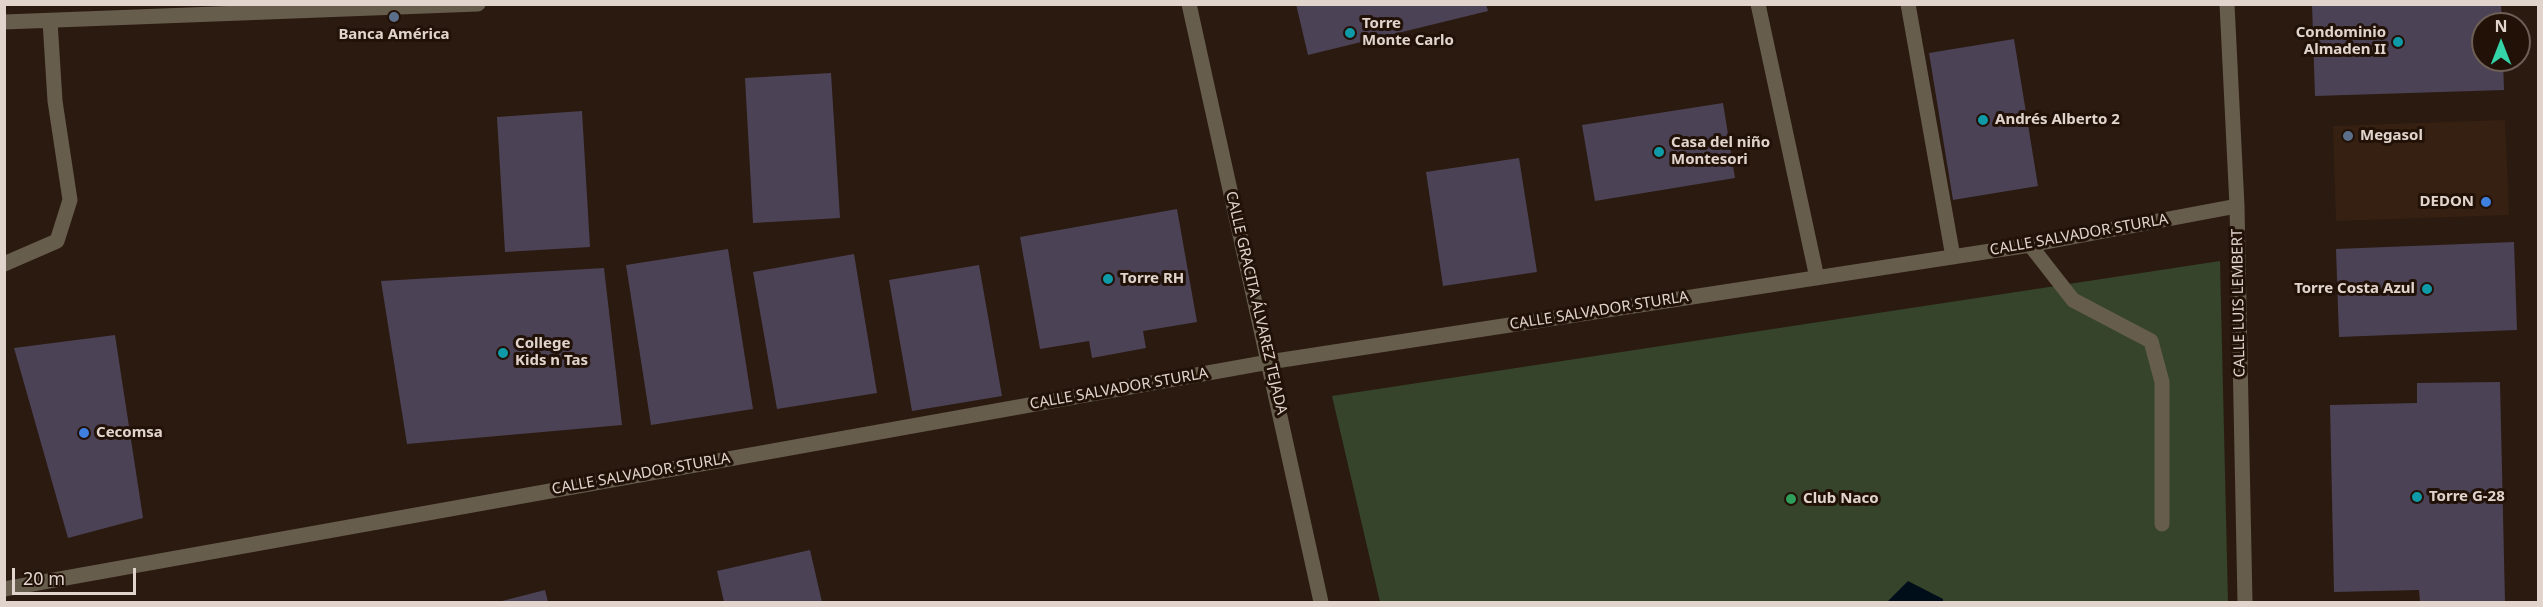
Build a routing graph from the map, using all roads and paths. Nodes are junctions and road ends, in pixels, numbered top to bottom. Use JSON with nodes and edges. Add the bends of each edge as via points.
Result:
{"nodes":[{"id":1,"x":478,"y":4,"type":"edge"},
{"id":2,"x":1189,"y":4,"type":"edge"},
{"id":3,"x":1758,"y":4,"type":"edge"},
{"id":4,"x":1908,"y":4,"type":"edge"},
{"id":5,"x":2227,"y":4,"type":"edge"},
{"id":6,"x":214,"y":10,"type":"edge"},
{"id":7,"x":50,"y":21,"type":"junction"},
{"id":8,"x":4,"y":22,"type":"edge"},
{"id":9,"x":2237,"y":206,"type":"junction"},
{"id":10,"x":2030,"y":245,"type":"junction"},
{"id":11,"x":1953,"y":257,"type":"junction"},
{"id":12,"x":4,"y":264,"type":"edge"},
{"id":13,"x":1817,"y":278,"type":"junction"},
{"id":14,"x":1269,"y":362,"type":"junction"},
{"id":15,"x":2162,"y":524,"type":"dead end"},
{"id":16,"x":4,"y":588,"type":"edge"},
{"id":17,"x":1321,"y":603,"type":"edge"},
{"id":18,"x":2245,"y":603,"type":"edge"}],
"edges":[{"from":1,"to":6,"type":"street"},
{"from":2,"to":14,"type":"street","name":"CALLE GRACITA ÁLVAREZ TEJADA"},
{"from":3,"to":13,"type":"street"},
{"from":4,"to":11,"type":"street"},
{"from":5,"to":9,"type":"street","name":"CALLE LUIS LEMBERT"},
{"from":6,"to":7,"type":"street"},
{"from":7,"to":8,"type":"street"},
{"from":7,"to":12,"type":"street","via":[[55,101],[70,200],[57,241]]},
{"from":9,"to":10,"type":"street","name":"CALLE SALVADOR STURLA"},
{"from":9,"to":18,"type":"street","name":"CALLE LUIS LEMBERT"},
{"from":10,"to":11,"type":"street","name":"CALLE SALVADOR STURLA"},
{"from":10,"to":15,"type":"street","via":[[2073,300],[2151,341],[2162,382]]},
{"from":11,"to":13,"type":"street","name":"CALLE SALVADOR STURLA"},
{"from":13,"to":14,"type":"street","name":"CALLE SALVADOR STURLA"},
{"from":14,"to":16,"type":"street","name":"CALLE SALVADOR STURLA"},
{"from":14,"to":17,"type":"street","name":"CALLE GRACITA ÁLVAREZ TEJADA"}]}
